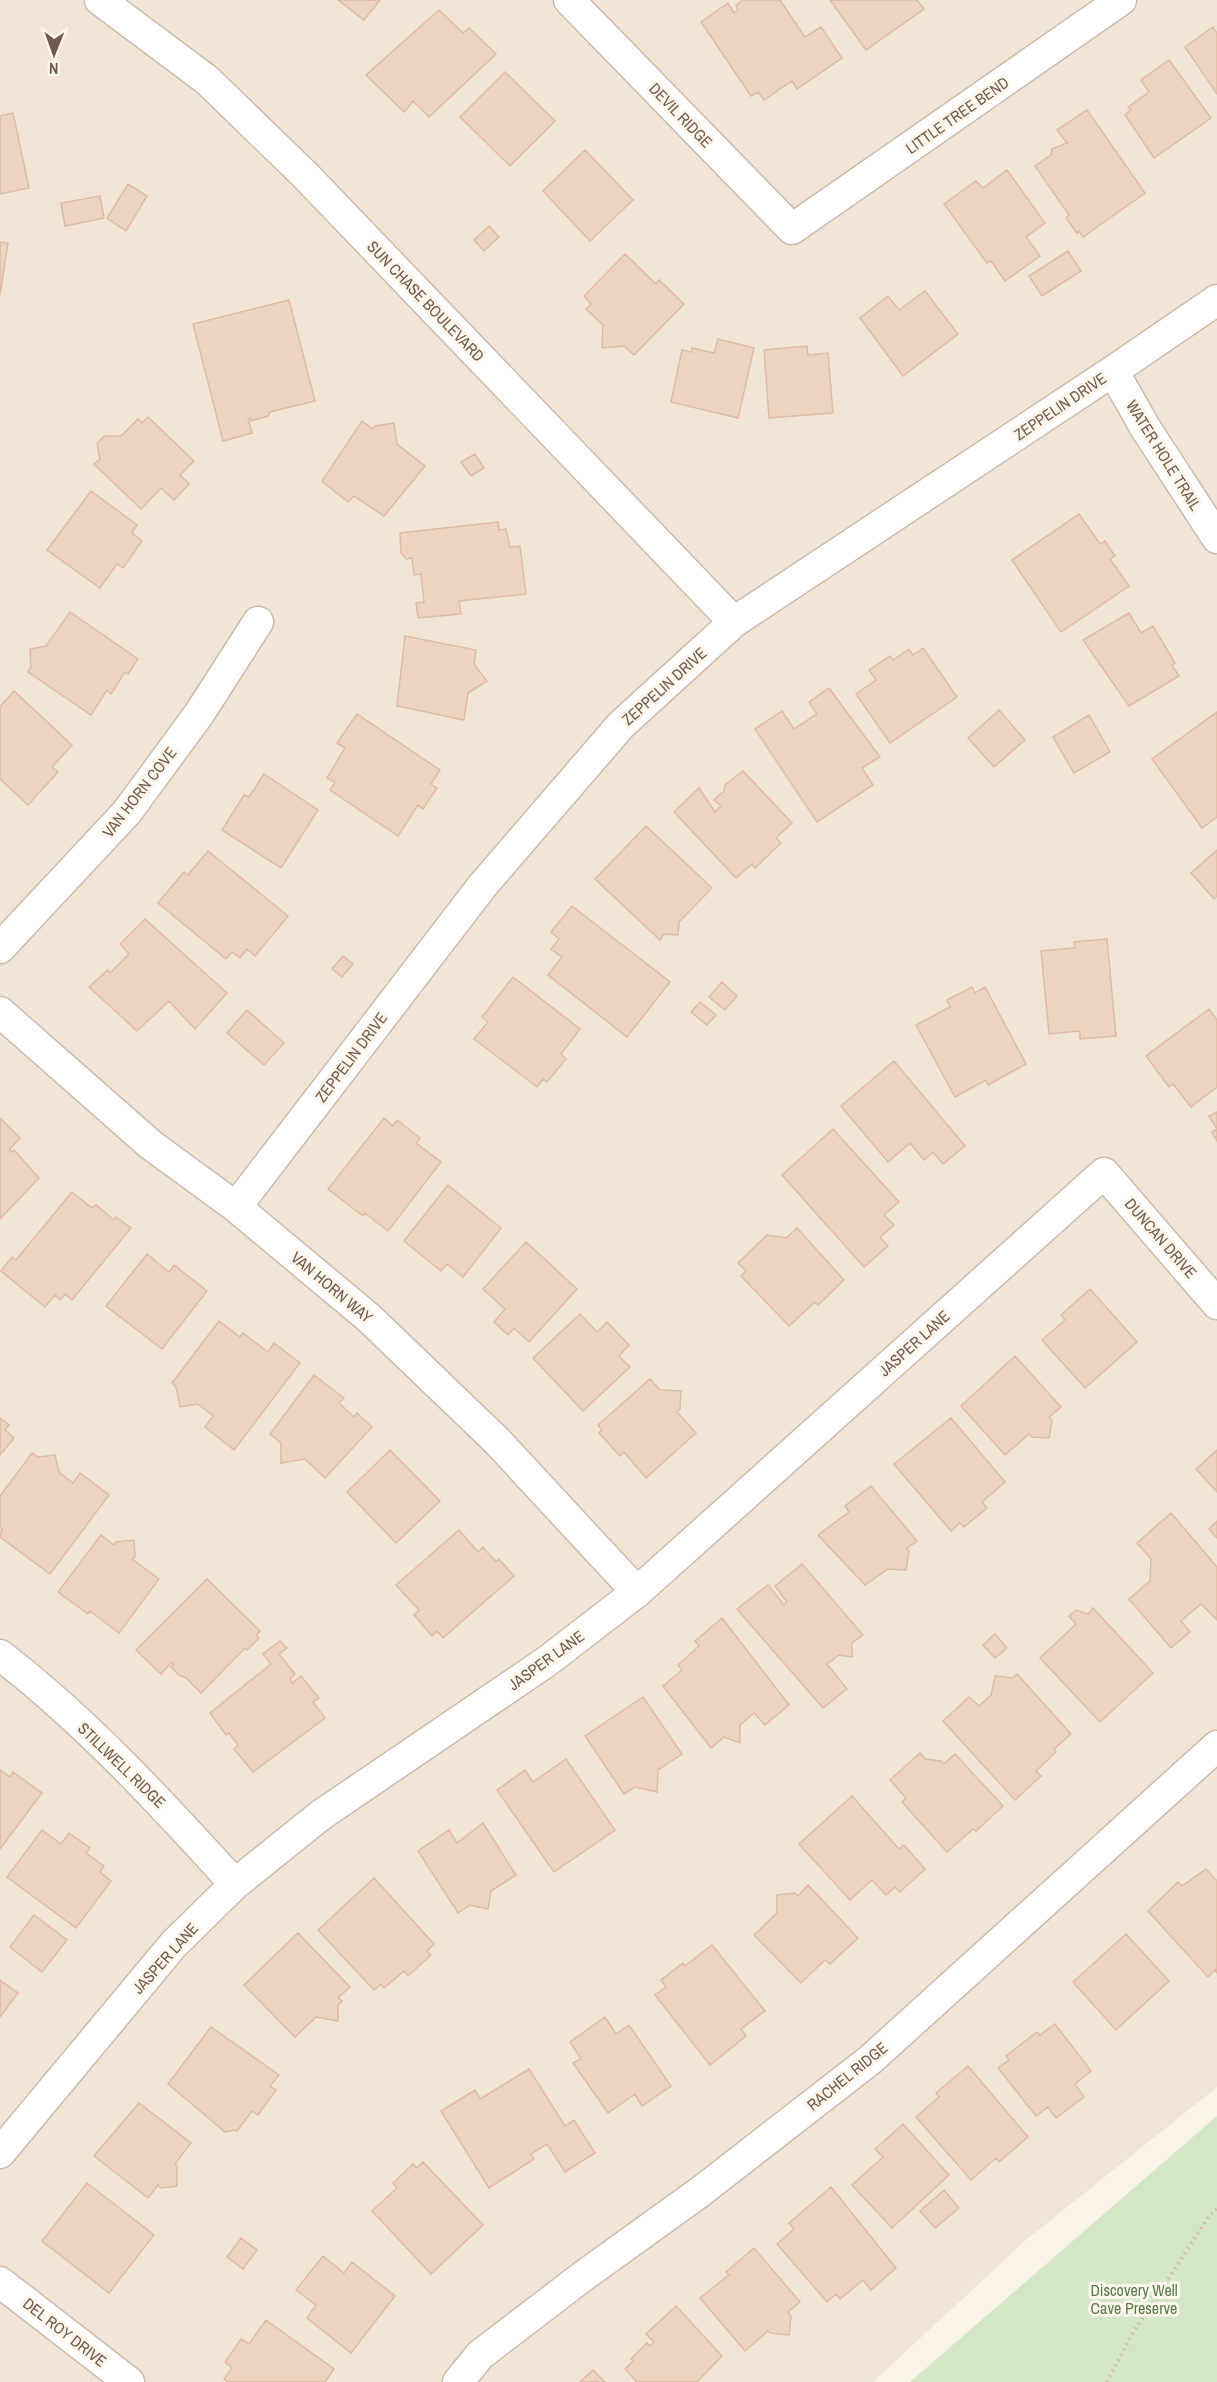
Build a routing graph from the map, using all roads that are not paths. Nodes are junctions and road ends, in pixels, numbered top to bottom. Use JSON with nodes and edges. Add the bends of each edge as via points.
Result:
{"nodes":[{"id":1,"x":100,"y":0,"type":"edge"},
{"id":2,"x":569,"y":0,"type":"edge"},
{"id":3,"x":1121,"y":0,"type":"edge"},
{"id":4,"x":792,"y":229,"type":"joint"},
{"id":5,"x":1217,"y":300,"type":"edge"},
{"id":6,"x":1113,"y":371,"type":"junction"},
{"id":7,"x":1217,"y":538,"type":"edge"},
{"id":8,"x":258,"y":622,"type":"dead end"},
{"id":9,"x":734,"y":622,"type":"junction"},
{"id":10,"x":0,"y":948,"type":"edge"},
{"id":11,"x":0,"y":1012,"type":"edge"},
{"id":12,"x":1104,"y":1173,"type":"joint"},
{"id":13,"x":236,"y":1207,"type":"junction"},
{"id":14,"x":1217,"y":1304,"type":"edge"},
{"id":15,"x":637,"y":1592,"type":"junction"},
{"id":16,"x":0,"y":1655,"type":"edge"},
{"id":17,"x":1217,"y":1746,"type":"edge"},
{"id":18,"x":235,"y":1884,"type":"junction"},
{"id":19,"x":0,"y":2153,"type":"edge"},
{"id":20,"x":0,"y":2282,"type":"edge"},
{"id":21,"x":129,"y":2382,"type":"edge"},
{"id":22,"x":458,"y":2382,"type":"edge"}],
"edges":[{"from":1,"to":9,"type":"street","name":"SUN CHASE BOULEVARD","via":[[207,80],[297,167]]},
{"from":2,"to":4,"type":"street","name":"DEVIL RIDGE"},
{"from":3,"to":4,"type":"street","name":"LITTLE TREE BEND"},
{"from":5,"to":6,"type":"street","name":"ZEPPELIN DRIVE"},
{"from":6,"to":7,"type":"street","name":"WATER HOLE TRAIL"},
{"from":6,"to":9,"type":"street","name":"ZEPPELIN DRIVE"},
{"from":8,"to":10,"type":"street","name":"VAN HORN COVE","via":[[127,812]]},
{"from":9,"to":13,"type":"street","name":"ZEPPELIN DRIVE","via":[[621,725],[483,885]]},
{"from":11,"to":13,"type":"street","name":"VAN HORN WAY","via":[[151,1145]]},
{"from":12,"to":14,"type":"street","name":"DUNCAN DRIVE"},
{"from":12,"to":15,"type":"street","name":"JASPER LANE"},
{"from":13,"to":15,"type":"street","name":"VAN HORN WAY","via":[[369,1318],[488,1432]]},
{"from":15,"to":18,"type":"street","name":"JASPER LANE","via":[[546,1662],[321,1815]]},
{"from":16,"to":18,"type":"street","name":"STILLWELL RIDGE","via":[[142,1782]]},
{"from":17,"to":22,"type":"street","name":"RACHEL RIDGE","via":[[870,2060],[480,2355]]},
{"from":18,"to":19,"type":"street","name":"JASPER LANE","via":[[173,1945]]},
{"from":20,"to":21,"type":"street","name":"DEL ROY DRIVE"}]}
